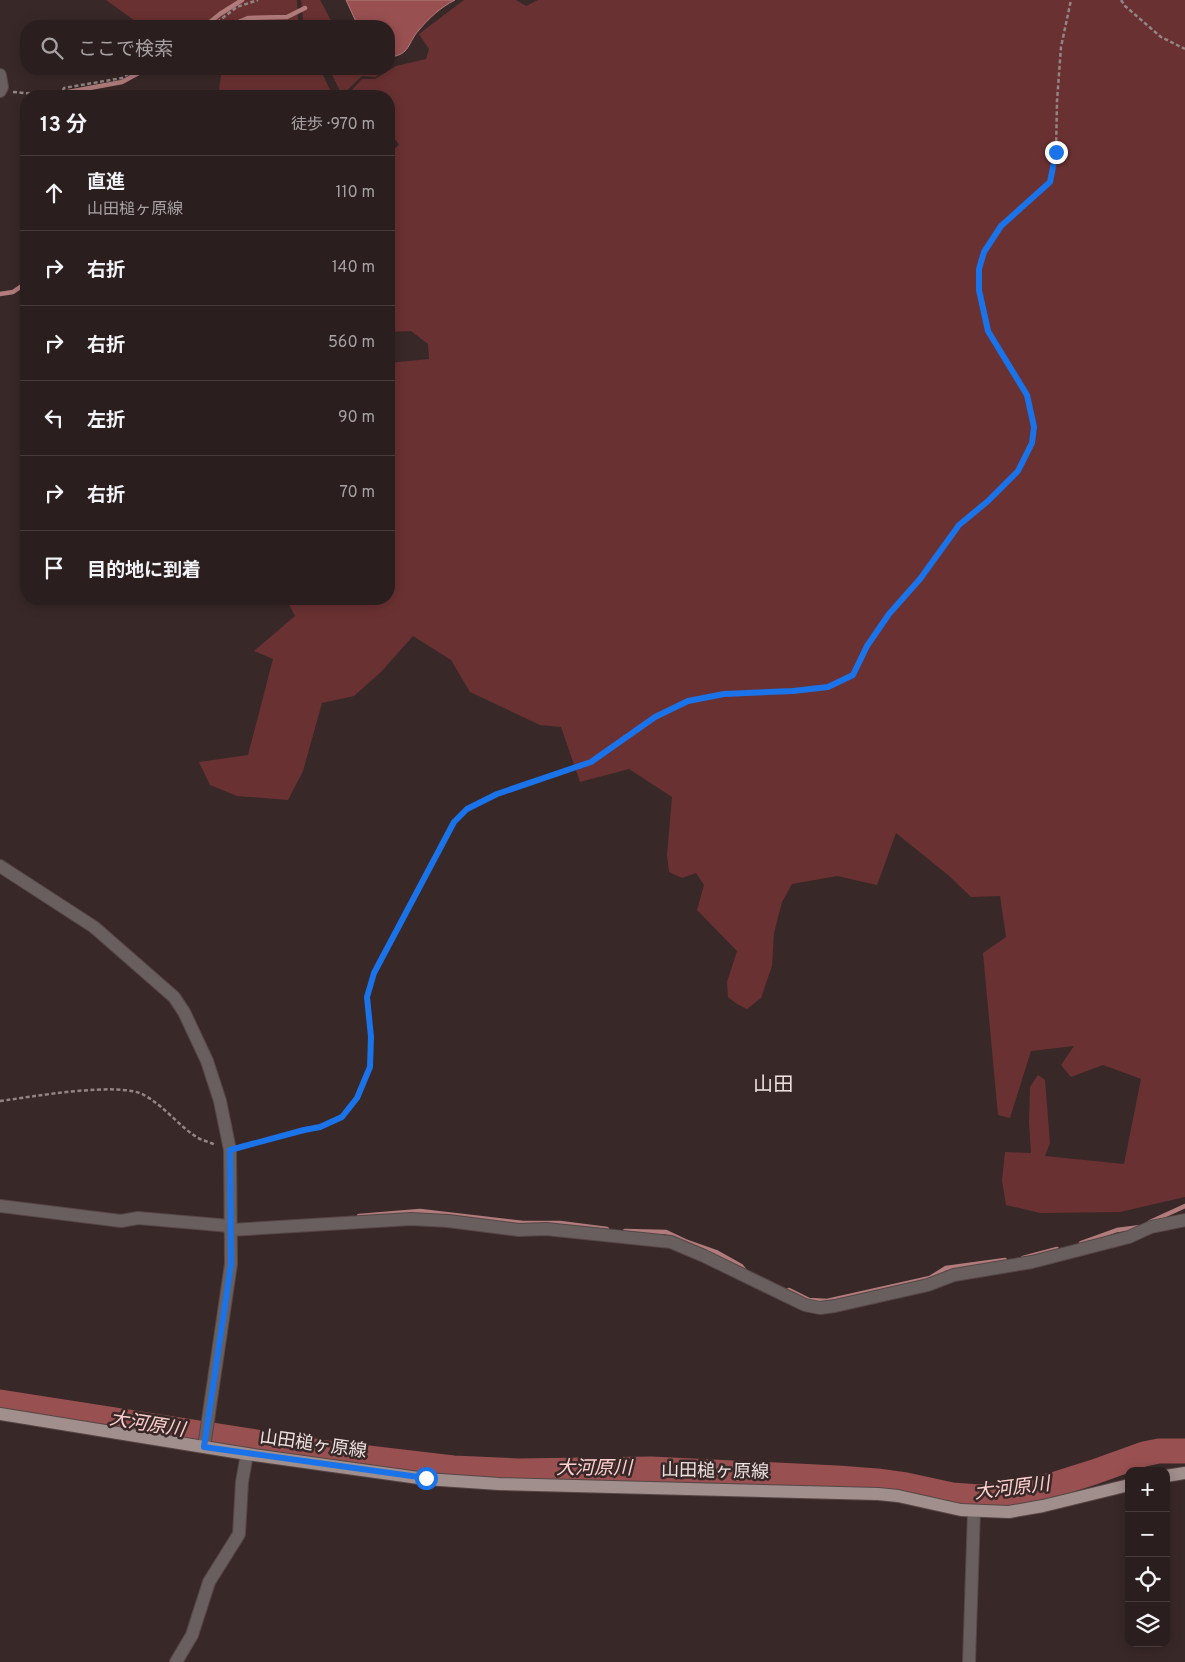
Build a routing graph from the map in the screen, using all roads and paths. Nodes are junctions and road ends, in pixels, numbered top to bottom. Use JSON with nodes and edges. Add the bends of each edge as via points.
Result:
{"nodes":[{"id":1,"x":258,"y":0,"type":"edge"},
{"id":2,"x":1071,"y":0,"type":"edge"},
{"id":3,"x":1122,"y":0,"type":"edge"},
{"id":4,"x":220,"y":20,"type":"edge"},
{"id":5,"x":1185,"y":49,"type":"edge"},
{"id":6,"x":126,"y":75,"type":"edge"},
{"id":7,"x":1,"y":84,"type":"edge"},
{"id":8,"x":62,"y":90,"type":"edge"},
{"id":9,"x":20,"y":93,"type":"edge"},
{"id":10,"x":0,"y":866,"type":"edge"},
{"id":11,"x":0,"y":1101,"type":"edge"},
{"id":12,"x":230,"y":1150,"type":"junction"},
{"id":13,"x":0,"y":1206,"type":"edge"},
{"id":14,"x":1185,"y":1220,"type":"edge"},
{"id":15,"x":230,"y":1228,"type":"junction"},
{"id":16,"x":0,"y":1414,"type":"edge"},
{"id":17,"x":205,"y":1439,"type":"junction"},
{"id":18,"x":247,"y":1454,"type":"junction"},
{"id":19,"x":1185,"y":1473,"type":"edge"},
{"id":20,"x":1170,"y":1475,"type":"edge"},
{"id":21,"x":1125,"y":1485,"type":"edge"},
{"id":22,"x":974,"y":1511,"type":"junction"},
{"id":23,"x":176,"y":1662,"type":"edge"},
{"id":24,"x":970,"y":1662,"type":"edge"}],
"edges":[{"from":1,"to":4,"type":"path","via":[[237,7]]},
{"from":2,"to":12,"type":"path","via":[[1060,48],[1056,152],[1050,182],[1001,226],[984,252],[979,269],[979,290],[988,331],[1027,395],[1034,427],[1032,443],[1018,471],[959,525],[920,579],[889,614],[867,646],[853,675],[828,687],[724,694],[688,701],[655,717],[591,762],[497,794],[467,809],[454,822],[374,973],[367,997],[370,1067],[357,1098],[342,1117],[320,1127]]},
{"from":3,"to":5,"type":"path","via":[[1161,37]]},
{"from":6,"to":8,"type":"path"},
{"from":7,"to":9,"type":"path"},
{"from":10,"to":12,"type":"street","via":[[94,927],[174,997],[207,1061],[220,1101]]},
{"from":11,"to":12,"type":"path","via":[[87,1090],[142,1093],[196,1137]]},
{"from":12,"to":15,"type":"street"},
{"from":13,"to":15,"type":"street","via":[[121,1221],[138,1218]]},
{"from":14,"to":15,"type":"street","via":[[1032,1262],[960,1274],[928,1285],[820,1308],[805,1305],[671,1242],[411,1219]]},
{"from":15,"to":17,"type":"street","via":[[231,1264]]},
{"from":16,"to":17,"type":"main road","name":"山田槌ヶ原線"},
{"from":17,"to":18,"type":"main road","name":"山田槌ヶ原線"},
{"from":18,"to":22,"type":"main road","name":"山田槌ヶ原線","via":[[426,1478],[499,1484],[878,1494]]},
{"from":18,"to":23,"type":"street","via":[[239,1534],[209,1582],[192,1635]]},
{"from":19,"to":20,"type":"main road"},
{"from":21,"to":22,"type":"main road","name":"山田槌ヶ原線","via":[[1009,1512]]},
{"from":22,"to":24,"type":"street"}]}
